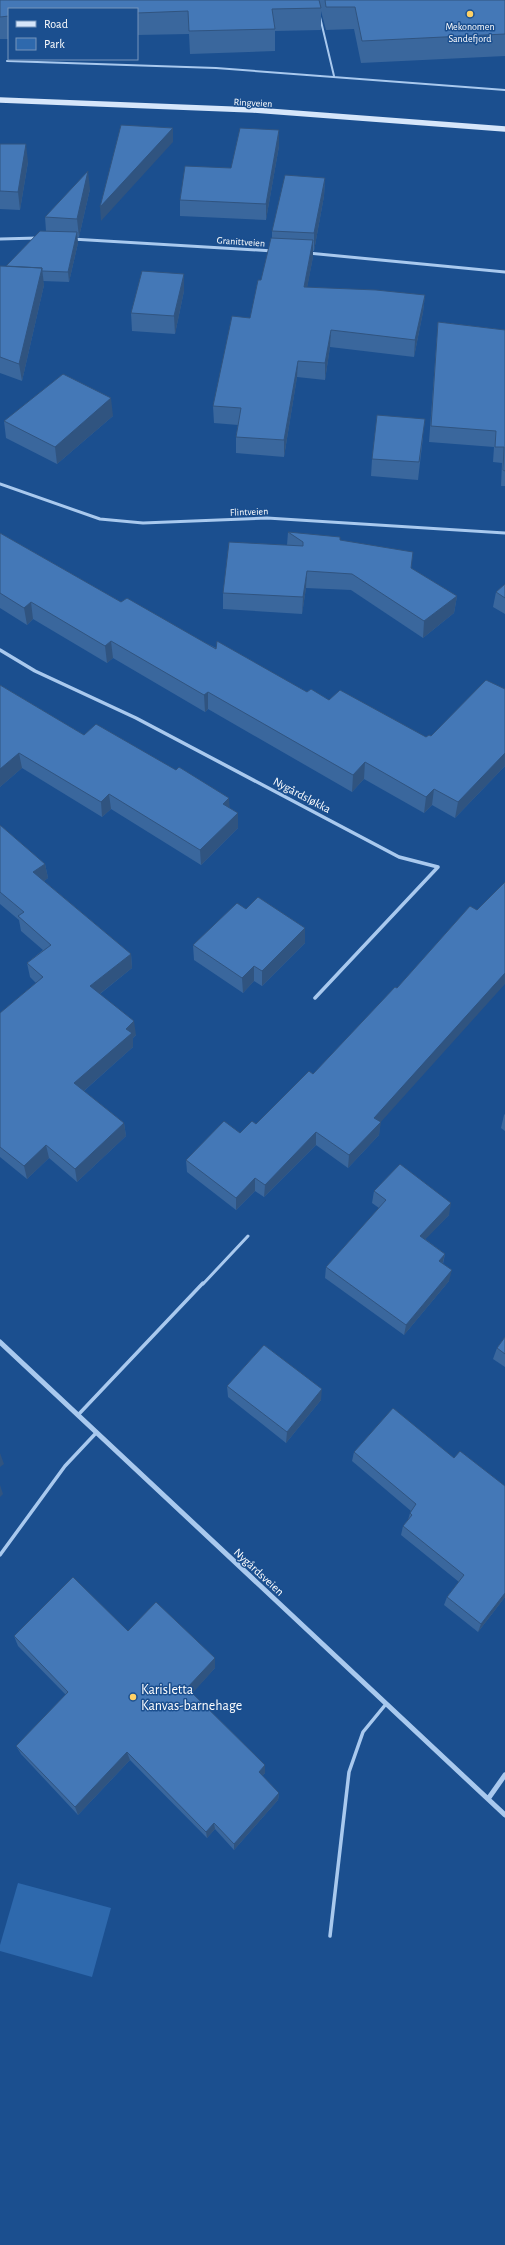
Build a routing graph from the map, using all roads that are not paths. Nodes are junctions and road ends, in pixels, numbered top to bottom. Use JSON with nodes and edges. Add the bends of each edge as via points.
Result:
{"nodes":[{"id":1,"x":320,"y":15,"type":"edge"},
{"id":2,"x":7,"y":61,"type":"dead end"},
{"id":3,"x":334,"y":76,"type":"junction"},
{"id":4,"x":505,"y":90,"type":"edge"},
{"id":5,"x":0,"y":100,"type":"edge"},
{"id":6,"x":505,"y":129,"type":"edge"},
{"id":7,"x":43,"y":238,"type":"edge"},
{"id":8,"x":0,"y":239,"type":"edge"},
{"id":9,"x":66,"y":239,"type":"edge"},
{"id":10,"x":275,"y":251,"type":"edge"},
{"id":11,"x":306,"y":253,"type":"edge"},
{"id":12,"x":505,"y":272,"type":"edge"},
{"id":13,"x":0,"y":484,"type":"edge"},
{"id":14,"x":505,"y":533,"type":"edge"},
{"id":15,"x":0,"y":650,"type":"edge"},
{"id":16,"x":315,"y":998,"type":"dead end"},
{"id":17,"x":248,"y":1236,"type":"dead end"},
{"id":18,"x":0,"y":1342,"type":"edge"},
{"id":19,"x":78,"y":1415,"type":"junction"},
{"id":20,"x":96,"y":1434,"type":"junction"},
{"id":21,"x":0,"y":1555,"type":"edge"},
{"id":22,"x":386,"y":1704,"type":"junction"},
{"id":23,"x":505,"y":1775,"type":"edge"},
{"id":24,"x":488,"y":1799,"type":"junction"},
{"id":25,"x":505,"y":1815,"type":"edge"},
{"id":26,"x":330,"y":1936,"type":"dead end"}],
"edges":[{"from":1,"to":3,"type":"lane"},
{"from":2,"to":3,"type":"lane","via":[[216,68]]},
{"from":3,"to":4,"type":"lane"},
{"from":5,"to":6,"type":"main road","name":"Ringveien","via":[[219,108]]},
{"from":7,"to":8,"type":"street"},
{"from":9,"to":10,"type":"street","name":"Granittveien"},
{"from":11,"to":12,"type":"street"},
{"from":13,"to":14,"type":"street","name":"Flintveien","via":[[100,520],[143,523],[267,518]]},
{"from":15,"to":16,"type":"street","name":"Nygårdsløkka","via":[[35,671],[136,718],[399,857],[438,867]]},
{"from":17,"to":19,"type":"lane"},
{"from":18,"to":19,"type":"street","name":"Nygårdsveien"},
{"from":19,"to":20,"type":"street","name":"Nygårdsveien"},
{"from":20,"to":21,"type":"lane","via":[[65,1466]]},
{"from":20,"to":22,"type":"street","name":"Nygårdsveien"},
{"from":22,"to":24,"type":"street","name":"Nygårdsveien"},
{"from":22,"to":26,"type":"lane","via":[[363,1732],[349,1772]]},
{"from":23,"to":24,"type":"street"},
{"from":24,"to":25,"type":"street","name":"Nygårdsveien"}]}
